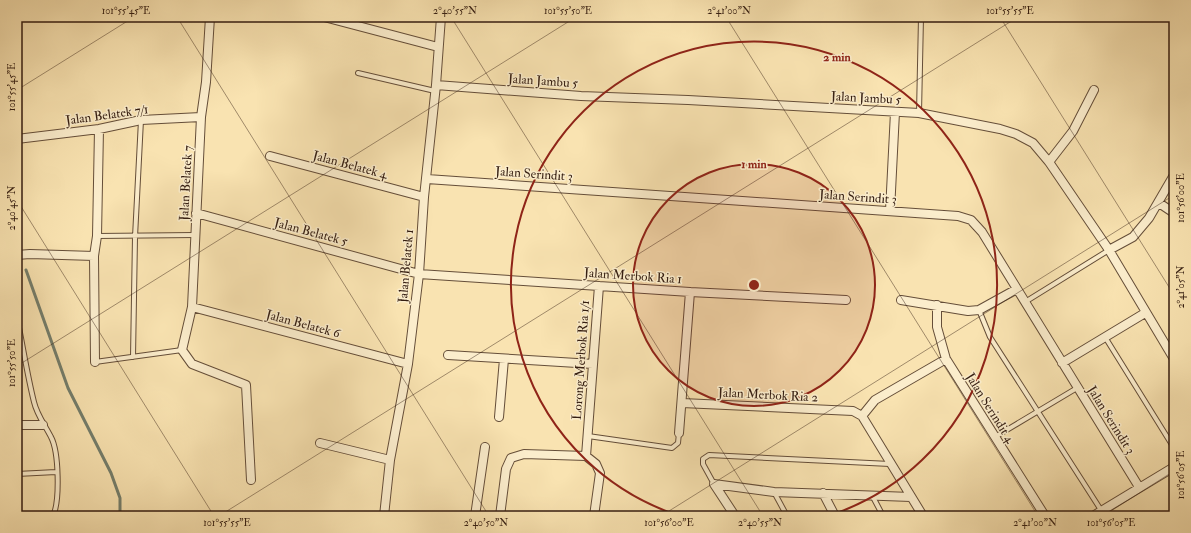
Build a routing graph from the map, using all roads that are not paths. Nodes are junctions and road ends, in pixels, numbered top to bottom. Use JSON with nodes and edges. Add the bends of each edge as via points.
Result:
{"nodes":[{"id":1,"x":210,"y":17,"type":"edge"},
{"id":2,"x":324,"y":17,"type":"edge"},
{"id":3,"x":441,"y":17,"type":"edge"},
{"id":4,"x":921,"y":17,"type":"edge"},
{"id":5,"x":438,"y":47,"type":"junction"},
{"id":6,"x":358,"y":73,"type":"dead end"},
{"id":7,"x":436,"y":88,"type":"junction"},
{"id":8,"x":1094,"y":90,"type":"dead end"},
{"id":9,"x":895,"y":112,"type":"junction"},
{"id":10,"x":919,"y":113,"type":"junction"},
{"id":11,"x":201,"y":117,"type":"junction"},
{"id":12,"x":141,"y":120,"type":"junction"},
{"id":13,"x":99,"y":129,"type":"junction"},
{"id":14,"x":17,"y":139,"type":"edge"},
{"id":15,"x":270,"y":156,"type":"dead end"},
{"id":16,"x":1049,"y":162,"type":"junction"},
{"id":17,"x":1174,"y":175,"type":"edge"},
{"id":18,"x":427,"y":179,"type":"junction"},
{"id":19,"x":424,"y":197,"type":"junction"},
{"id":20,"x":1159,"y":203,"type":"junction"},
{"id":21,"x":890,"y":211,"type":"junction"},
{"id":22,"x":196,"y":213,"type":"junction"},
{"id":23,"x":1174,"y":213,"type":"edge"},
{"id":24,"x":97,"y":236,"type":"junction"},
{"id":25,"x":195,"y":236,"type":"junction"},
{"id":26,"x":134,"y":237,"type":"junction"},
{"id":27,"x":1109,"y":250,"type":"junction"},
{"id":28,"x":17,"y":255,"type":"edge"},
{"id":29,"x":94,"y":256,"type":"junction"},
{"id":30,"x":419,"y":274,"type":"junction"},
{"id":31,"x":598,"y":286,"type":"junction"},
{"id":32,"x":1017,"y":289,"type":"junction"},
{"id":33,"x":690,"y":292,"type":"junction"},
{"id":34,"x":846,"y":300,"type":"dead end"},
{"id":35,"x":901,"y":300,"type":"dead end"},
{"id":36,"x":1025,"y":302,"type":"junction"},
{"id":37,"x":937,"y":305,"type":"junction"},
{"id":38,"x":192,"y":307,"type":"junction"},
{"id":39,"x":978,"y":310,"type":"junction"},
{"id":40,"x":1145,"y":313,"type":"junction"},
{"id":41,"x":17,"y":318,"type":"edge"},
{"id":42,"x":1104,"y":337,"type":"junction"},
{"id":43,"x":182,"y":350,"type":"junction"},
{"id":44,"x":448,"y":355,"type":"dead end"},
{"id":45,"x":133,"y":357,"type":"junction"},
{"id":46,"x":504,"y":359,"type":"junction"},
{"id":47,"x":946,"y":359,"type":"junction"},
{"id":48,"x":1174,"y":359,"type":"edge"},
{"id":49,"x":95,"y":362,"type":"joint"},
{"id":50,"x":1062,"y":363,"type":"junction"},
{"id":51,"x":408,"y":364,"type":"junction"},
{"id":52,"x":593,"y":364,"type":"junction"},
{"id":53,"x":1077,"y":388,"type":"junction"},
{"id":54,"x":682,"y":403,"type":"junction"},
{"id":55,"x":1037,"y":412,"type":"junction"},
{"id":56,"x":862,"y":416,"type":"junction"},
{"id":57,"x":499,"y":417,"type":"dead end"},
{"id":58,"x":17,"y":425,"type":"edge"},
{"id":59,"x":43,"y":425,"type":"junction"},
{"id":60,"x":679,"y":433,"type":"joint"},
{"id":61,"x":587,"y":436,"type":"junction"},
{"id":62,"x":994,"y":437,"type":"junction"},
{"id":63,"x":320,"y":443,"type":"dead end"},
{"id":64,"x":485,"y":447,"type":"dead end"},
{"id":65,"x":1174,"y":448,"type":"edge"},
{"id":66,"x":586,"y":456,"type":"junction"},
{"id":67,"x":390,"y":460,"type":"junction"},
{"id":68,"x":890,"y":464,"type":"junction"},
{"id":69,"x":1174,"y":467,"type":"edge"},
{"id":70,"x":56,"y":472,"type":"junction"},
{"id":71,"x":17,"y":474,"type":"edge"},
{"id":72,"x":251,"y":480,"type":"dead end"},
{"id":73,"x":714,"y":484,"type":"junction"},
{"id":74,"x":1139,"y":487,"type":"junction"},
{"id":75,"x":774,"y":492,"type":"junction"},
{"id":76,"x":823,"y":494,"type":"junction"},
{"id":77,"x":873,"y":497,"type":"junction"},
{"id":78,"x":910,"y":497,"type":"junction"},
{"id":79,"x":1101,"y":510,"type":"junction"},
{"id":80,"x":54,"y":516,"type":"edge"},
{"id":81,"x":384,"y":516,"type":"edge"},
{"id":82,"x":475,"y":516,"type":"edge"},
{"id":83,"x":500,"y":516,"type":"edge"},
{"id":84,"x":594,"y":516,"type":"edge"},
{"id":85,"x":735,"y":516,"type":"edge"},
{"id":86,"x":787,"y":516,"type":"edge"},
{"id":87,"x":835,"y":516,"type":"edge"},
{"id":88,"x":883,"y":516,"type":"edge"},
{"id":89,"x":923,"y":516,"type":"edge"},
{"id":90,"x":1044,"y":516,"type":"edge"},
{"id":91,"x":1093,"y":516,"type":"edge"}],
"edges":[{"from":1,"to":11,"type":"street","name":"Jalan Belatek 7"},
{"from":2,"to":5,"type":"street"},
{"from":3,"to":5,"type":"street","name":"Jalan Belatek 1"},
{"from":4,"to":10,"type":"lane"},
{"from":5,"to":7,"type":"street","name":"Jalan Belatek 1"},
{"from":6,"to":7,"type":"lane"},
{"from":7,"to":9,"type":"street","name":"Jalan Jambu 5"},
{"from":7,"to":18,"type":"street","name":"Jalan Belatek 1"},
{"from":8,"to":16,"type":"street","via":[[1073,131]]},
{"from":9,"to":10,"type":"street","name":"Jalan Jambu 5"},
{"from":9,"to":21,"type":"street"},
{"from":10,"to":16,"type":"street","name":"Jalan Jambu 5","via":[[1016,134],[1033,143]]},
{"from":11,"to":12,"type":"street","name":"Jalan Belatek 7/1"},
{"from":11,"to":22,"type":"street","name":"Jalan Belatek 7"},
{"from":12,"to":13,"type":"street","name":"Jalan Belatek 7/1"},
{"from":12,"to":26,"type":"lane"},
{"from":13,"to":14,"type":"street","name":"Jalan Belatek 7/1"},
{"from":13,"to":24,"type":"street"},
{"from":15,"to":19,"type":"street","name":"Jalan Belatek 4"},
{"from":16,"to":27,"type":"street","name":"Jalan Jambu 5"},
{"from":17,"to":20,"type":"street"},
{"from":18,"to":19,"type":"street","name":"Jalan Belatek 1"},
{"from":18,"to":21,"type":"street","name":"Jalan Serindit 3"},
{"from":19,"to":30,"type":"street","name":"Jalan Belatek 1"},
{"from":20,"to":23,"type":"street"},
{"from":20,"to":27,"type":"street","via":[[1132,237]]},
{"from":21,"to":32,"type":"street","name":"Jalan Serindit 3","via":[[958,216],[971,220],[982,232]]},
{"from":22,"to":25,"type":"street","name":"Jalan Belatek 7"},
{"from":22,"to":30,"type":"street","name":"Jalan Belatek 5"},
{"from":24,"to":26,"type":"lane"},
{"from":24,"to":29,"type":"street"},
{"from":25,"to":26,"type":"lane"},
{"from":25,"to":38,"type":"street","name":"Jalan Belatek 7"},
{"from":26,"to":45,"type":"lane"},
{"from":27,"to":36,"type":"lane"},
{"from":27,"to":40,"type":"street","name":"Jalan Jambu 5"},
{"from":28,"to":29,"type":"street"},
{"from":29,"to":49,"type":"street"},
{"from":30,"to":31,"type":"street","name":"Jalan Merbok Ria 1"},
{"from":30,"to":51,"type":"street","name":"Jalan Belatek 1"},
{"from":31,"to":33,"type":"street","name":"Jalan Merbok Ria 1"},
{"from":31,"to":52,"type":"street","name":"Lorong Merbok Ria 1/1"},
{"from":32,"to":36,"type":"street","name":"Jalan Serindit 3"},
{"from":32,"to":39,"type":"street"},
{"from":33,"to":34,"type":"street","name":"Jalan Merbok Ria 1"},
{"from":33,"to":54,"type":"street"},
{"from":35,"to":37,"type":"street"},
{"from":36,"to":50,"type":"street","name":"Jalan Serindit 3"},
{"from":37,"to":39,"type":"street","via":[[968,311]]},
{"from":37,"to":47,"type":"street","name":"Jalan Serindit 4","via":[[937,327]]},
{"from":38,"to":43,"type":"street","name":"Jalan Belatek 7"},
{"from":38,"to":51,"type":"street","name":"Jalan Belatek 6"},
{"from":39,"to":55,"type":"lane","via":[[990,337]]},
{"from":40,"to":42,"type":"street"},
{"from":40,"to":48,"type":"street","name":"Jalan Jambu 5"},
{"from":41,"to":59,"type":"lane","via":[[34,403]]},
{"from":42,"to":50,"type":"street"},
{"from":42,"to":65,"type":"lane"},
{"from":43,"to":45,"type":"lane"},
{"from":43,"to":72,"type":"street","via":[[192,364],[246,384]]},
{"from":44,"to":46,"type":"street"},
{"from":45,"to":49,"type":"lane"},
{"from":46,"to":52,"type":"street"},
{"from":46,"to":57,"type":"street"},
{"from":47,"to":56,"type":"street","via":[[875,400]]},
{"from":47,"to":62,"type":"street","name":"Jalan Serindit 4"},
{"from":50,"to":53,"type":"street","name":"Jalan Serindit 3"},
{"from":51,"to":67,"type":"street","name":"Jalan Belatek 1"},
{"from":52,"to":61,"type":"street","name":"Lorong Merbok Ria 1/1"},
{"from":53,"to":55,"type":"lane"},
{"from":53,"to":74,"type":"street","name":"Jalan Serindit 3"},
{"from":54,"to":56,"type":"street","name":"Jalan Merbok Ria 2","via":[[853,411]]},
{"from":54,"to":60,"type":"street"},
{"from":55,"to":62,"type":"lane"},
{"from":55,"to":79,"type":"lane"},
{"from":56,"to":68,"type":"street"},
{"from":58,"to":59,"type":"street"},
{"from":59,"to":70,"type":"lane","via":[[52,438]]},
{"from":60,"to":61,"type":"lane","via":[[678,443],[672,448]]},
{"from":61,"to":66,"type":"street","name":"Lorong Merbok Ria 1/1"},
{"from":62,"to":90,"type":"street","name":"Jalan Serindit 4"},
{"from":63,"to":67,"type":"street"},
{"from":64,"to":82,"type":"street"},
{"from":66,"to":83,"type":"street","via":[[524,454],[511,458],[506,469]]},
{"from":66,"to":84,"type":"street","via":[[596,464],[600,473]]},
{"from":67,"to":81,"type":"street","name":"Jalan Belatek 1"},
{"from":68,"to":73,"type":"lane","via":[[709,455],[703,459],[703,464]]},
{"from":68,"to":78,"type":"street"},
{"from":69,"to":74,"type":"street"},
{"from":70,"to":71,"type":"lane"},
{"from":70,"to":80,"type":"lane"},
{"from":73,"to":75,"type":"street"},
{"from":73,"to":85,"type":"street"},
{"from":74,"to":79,"type":"street"},
{"from":75,"to":76,"type":"street"},
{"from":75,"to":86,"type":"lane"},
{"from":76,"to":77,"type":"street"},
{"from":76,"to":87,"type":"street"},
{"from":77,"to":78,"type":"street"},
{"from":77,"to":88,"type":"lane"},
{"from":78,"to":89,"type":"street"},
{"from":79,"to":91,"type":"street"}]}
